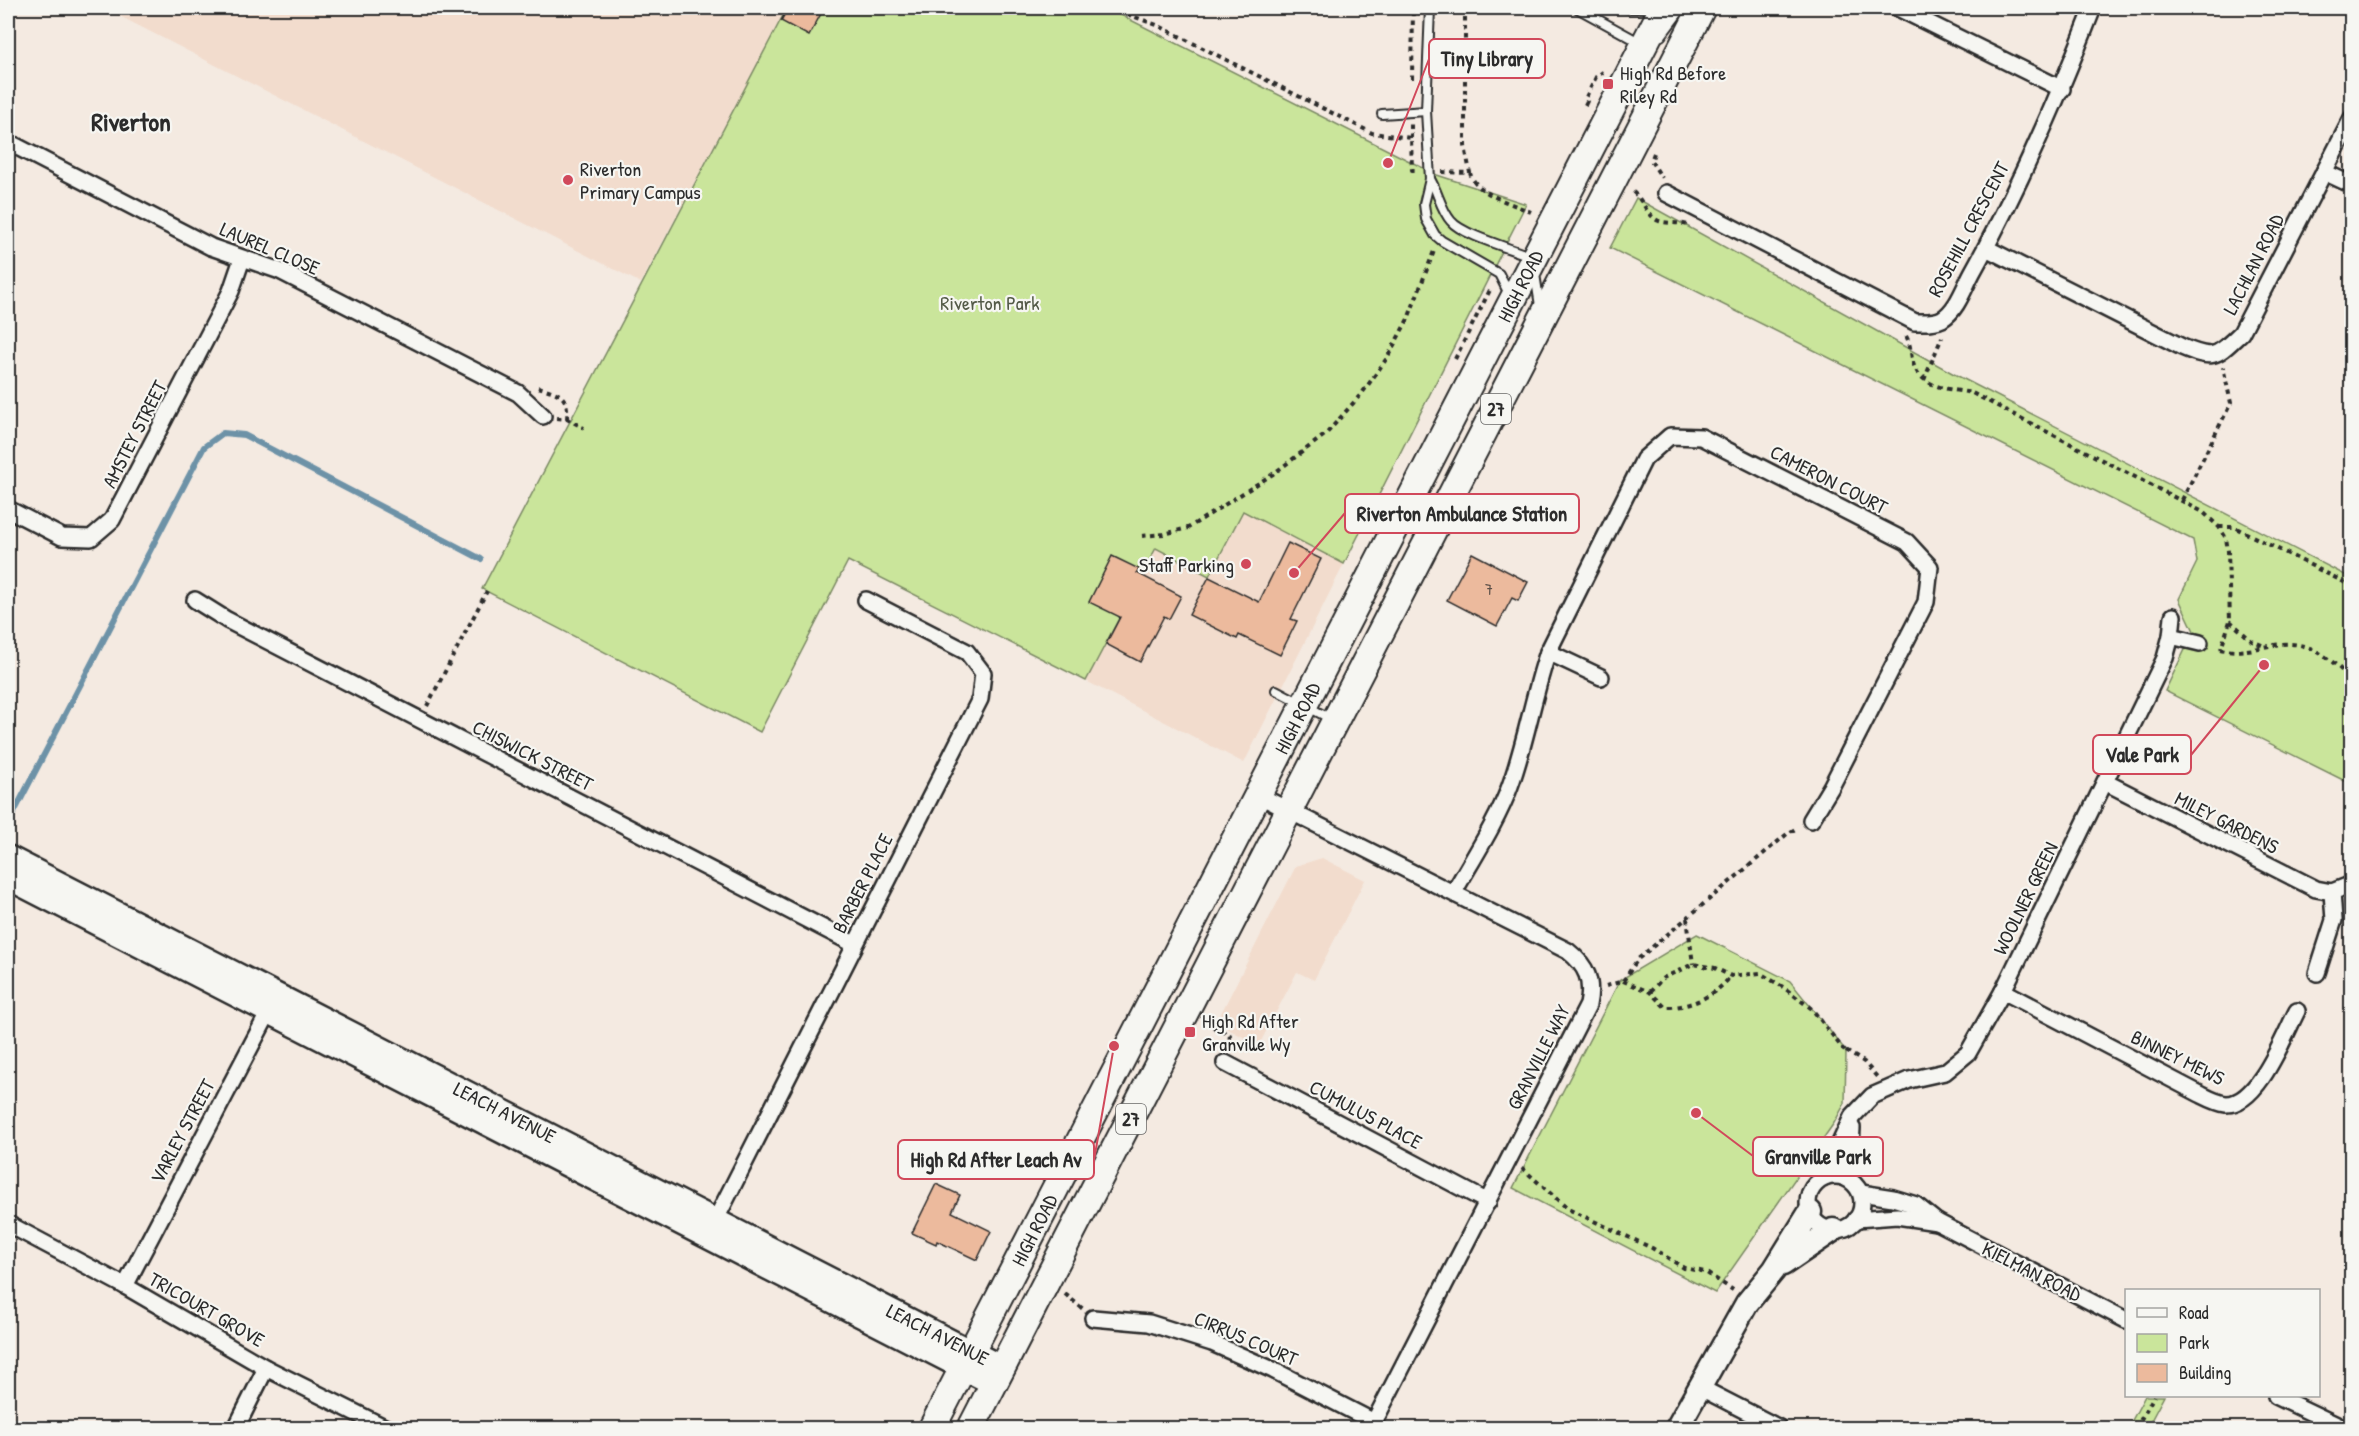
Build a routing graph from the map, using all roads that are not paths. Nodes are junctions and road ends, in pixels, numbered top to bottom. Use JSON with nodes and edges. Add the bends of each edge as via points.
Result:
{"nodes":[{"id":1,"x":1430,"y":8,"type":"edge"},
{"id":2,"x":1577,"y":8,"type":"edge"},
{"id":3,"x":1627,"y":8,"type":"edge"},
{"id":4,"x":1662,"y":8,"type":"edge"},
{"id":5,"x":1682,"y":8,"type":"edge"},
{"id":6,"x":1702,"y":8,"type":"edge"},
{"id":7,"x":1898,"y":8,"type":"edge"},
{"id":8,"x":2092,"y":8,"type":"edge"},
{"id":9,"x":1643,"y":44,"type":"junction"},
{"id":10,"x":2062,"y":89,"type":"junction"},
{"id":11,"x":1426,"y":111,"type":"junction"},
{"id":12,"x":1382,"y":114,"type":"dead end"},
{"id":13,"x":2352,"y":118,"type":"edge"},
{"id":14,"x":8,"y":142,"type":"edge"},
{"id":15,"x":2324,"y":172,"type":"junction"},
{"id":16,"x":1430,"y":175,"type":"junction"},
{"id":17,"x":2352,"y":185,"type":"edge"},
{"id":18,"x":1666,"y":193,"type":"dead end"},
{"id":19,"x":1986,"y":248,"type":"junction"},
{"id":20,"x":1534,"y":258,"type":"junction"},
{"id":21,"x":242,"y":259,"type":"junction"},
{"id":22,"x":1512,"y":300,"type":"junction"},
{"id":23,"x":1543,"y":317,"type":"junction"},
{"id":24,"x":543,"y":416,"type":"road end"},
{"id":25,"x":8,"y":509,"type":"edge"},
{"id":26,"x":195,"y":600,"type":"dead end"},
{"id":27,"x":866,"y":600,"type":"dead end"},
{"id":28,"x":2173,"y":616,"type":"dead end"},
{"id":29,"x":2171,"y":636,"type":"junction"},
{"id":30,"x":2200,"y":643,"type":"dead end"},
{"id":31,"x":1548,"y":652,"type":"junction"},
{"id":32,"x":1601,"y":677,"type":"dead end"},
{"id":33,"x":1276,"y":690,"type":"dead end"},
{"id":34,"x":1304,"y":705,"type":"junction"},
{"id":35,"x":1335,"y":721,"type":"junction"},
{"id":36,"x":2105,"y":782,"type":"junction"},
{"id":37,"x":1258,"y":795,"type":"junction"},
{"id":38,"x":1290,"y":810,"type":"junction"},
{"id":39,"x":1811,"y":820,"type":"road end"},
{"id":40,"x":8,"y":857,"type":"edge"},
{"id":41,"x":8,"y":878,"type":"edge"},
{"id":42,"x":2352,"y":884,"type":"edge"},
{"id":43,"x":1454,"y":892,"type":"junction"},
{"id":44,"x":2332,"y":892,"type":"junction"},
{"id":45,"x":855,"y":944,"type":"junction"},
{"id":46,"x":2317,"y":973,"type":"dead end"},
{"id":47,"x":2003,"y":991,"type":"junction"},
{"id":48,"x":273,"y":1004,"type":"junction"},
{"id":49,"x":2296,"y":1011,"type":"dead end"},
{"id":50,"x":1225,"y":1063,"type":"road end"},
{"id":51,"x":1852,"y":1118,"type":"junction"},
{"id":52,"x":1824,"y":1178,"type":"junction"},
{"id":53,"x":1849,"y":1179,"type":"junction"},
{"id":54,"x":1861,"y":1193,"type":"junction"},
{"id":55,"x":1488,"y":1202,"type":"junction"},
{"id":56,"x":1810,"y":1212,"type":"junction"},
{"id":57,"x":1856,"y":1219,"type":"junction"},
{"id":58,"x":1937,"y":1222,"type":"junction"},
{"id":59,"x":8,"y":1224,"type":"edge"},
{"id":60,"x":711,"y":1227,"type":"junction"},
{"id":61,"x":1833,"y":1230,"type":"junction"},
{"id":62,"x":1774,"y":1270,"type":"junction"},
{"id":63,"x":125,"y":1286,"type":"junction"},
{"id":64,"x":1093,"y":1318,"type":"dead end"},
{"id":65,"x":2125,"y":1319,"type":"edge"},
{"id":66,"x":967,"y":1359,"type":"junction"},
{"id":67,"x":266,"y":1368,"type":"junction"},
{"id":68,"x":998,"y":1376,"type":"junction"},
{"id":69,"x":1699,"y":1387,"type":"junction"},
{"id":70,"x":2280,"y":1397,"type":"edge"},
{"id":71,"x":1372,"y":1425,"type":"edge"},
{"id":72,"x":236,"y":1428,"type":"edge"},
{"id":73,"x":386,"y":1428,"type":"edge"},
{"id":74,"x":932,"y":1428,"type":"edge"},
{"id":75,"x":972,"y":1428,"type":"edge"},
{"id":76,"x":1677,"y":1428,"type":"edge"},
{"id":77,"x":1779,"y":1428,"type":"edge"},
{"id":78,"x":2343,"y":1428,"type":"edge"}],
"edges":[{"from":1,"to":11,"type":"lane"},
{"from":2,"to":9,"type":"lane"},
{"from":3,"to":4,"type":"lane"},
{"from":4,"to":9,"type":"main road","name":"HIGH ROAD","number":"27"},
{"from":5,"to":9,"type":"lane","via":[[1655,43]]},
{"from":6,"to":23,"type":"main road","name":"HIGH ROAD","number":"27"},
{"from":7,"to":10,"type":"street"},
{"from":8,"to":10,"type":"street","name":"ROSEHILL CRESCENT"},
{"from":9,"to":20,"type":"main road","name":"HIGH ROAD","number":"27"},
{"from":10,"to":19,"type":"street","name":"ROSEHILL CRESCENT"},
{"from":11,"to":12,"type":"lane"},
{"from":11,"to":16,"type":"lane"},
{"from":13,"to":15,"type":"street","name":"LACHLAN ROAD"},
{"from":14,"to":21,"type":"street","name":"LAUREL CLOSE","via":[[211,247]]},
{"from":15,"to":17,"type":"street"},
{"from":15,"to":19,"type":"street","name":"LACHLAN ROAD","via":[[2241,333],[2219,353],[2201,355],[2182,347]]},
{"from":16,"to":20,"type":"lane","via":[[1451,222],[1463,231]]},
{"from":16,"to":22,"type":"lane","via":[[1424,204],[1426,219],[1435,235],[1498,274]]},
{"from":18,"to":19,"type":"street","name":"ROSEHILL CRESCENT","via":[[1915,322],[1942,319],[1954,307]]},
{"from":20,"to":22,"type":"main road","name":"HIGH ROAD","number":"27"},
{"from":20,"to":23,"type":"lane"},
{"from":21,"to":24,"type":"street","name":"LAUREL CLOSE","via":[[280,271],[518,393]]},
{"from":21,"to":25,"type":"street","name":"AMSTEY STREET","via":[[231,291],[112,520],[91,538],[62,537]]},
{"from":22,"to":34,"type":"main road","name":"HIGH ROAD","number":"27"},
{"from":23,"to":35,"type":"main road","name":"HIGH ROAD","number":"27"},
{"from":26,"to":45,"type":"street","name":"CHISWICK STREET"},
{"from":27,"to":45,"type":"street","name":"BARBER PLACE","via":[[967,652],[983,673],[980,699]]},
{"from":28,"to":29,"type":"street","name":"WOOLNER GREEN"},
{"from":29,"to":30,"type":"street"},
{"from":29,"to":36,"type":"street","name":"WOOLNER GREEN"},
{"from":31,"to":32,"type":"street"},
{"from":31,"to":39,"type":"street","name":"CAMERON COURT","via":[[1644,459],[1670,436],[1701,436],[1907,542],[1930,567],[1926,602]]},
{"from":31,"to":43,"type":"street","name":"CAMERON COURT","via":[[1509,788]]},
{"from":33,"to":34,"type":"lane"},
{"from":34,"to":35,"type":"lane"},
{"from":34,"to":37,"type":"main road","name":"HIGH ROAD","number":"27"},
{"from":35,"to":38,"type":"main road","name":"HIGH ROAD","number":"27"},
{"from":36,"to":44,"type":"street","name":"MILEY GARDENS","via":[[2301,883]]},
{"from":36,"to":47,"type":"street","name":"WOOLNER GREEN"},
{"from":37,"to":38,"type":"street"},
{"from":37,"to":66,"type":"main road","name":"HIGH ROAD","number":"27"},
{"from":38,"to":43,"type":"street"},
{"from":38,"to":68,"type":"main road","name":"HIGH ROAD","number":"27"},
{"from":40,"to":48,"type":"street","name":"LEACH AVENUE"},
{"from":41,"to":48,"type":"street","name":"LEACH AVENUE"},
{"from":42,"to":44,"type":"street"},
{"from":43,"to":55,"type":"street","name":"GRANVILLE WAY","via":[[1568,951],[1581,961],[1590,978],[1588,1005]]},
{"from":44,"to":46,"type":"street","via":[[2334,920]]},
{"from":45,"to":60,"type":"street","name":"BARBER PLACE"},
{"from":47,"to":49,"type":"street","name":"BINNEY MEWS","via":[[2200,1094],[2227,1104],[2241,1101],[2254,1090]]},
{"from":47,"to":51,"type":"street","name":"WOOLNER GREEN","via":[[1968,1053],[1957,1064],[1945,1072],[1883,1090]]},
{"from":48,"to":60,"type":"street","name":"LEACH AVENUE"},
{"from":48,"to":63,"type":"street","name":"VARLEY STREET"},
{"from":50,"to":55,"type":"street","name":"CUMULUS PLACE"},
{"from":51,"to":52,"type":"street","name":"WOOLNER GREEN"},
{"from":51,"to":53,"type":"street"},
{"from":52,"to":53,"type":"street","via":[[1832,1175]]},
{"from":52,"to":56,"type":"street","name":"KIELMAN ROAD","via":[[1809,1196]]},
{"from":53,"to":54,"type":"street"},
{"from":54,"to":57,"type":"street","via":[[1863,1202]]},
{"from":54,"to":58,"type":"street","name":"KIELMAN ROAD","via":[[1916,1205]]},
{"from":55,"to":71,"type":"street","name":"GRANVILLE WAY"},
{"from":56,"to":61,"type":"street","via":[[1819,1224]]},
{"from":56,"to":62,"type":"street","name":"KIELMAN ROAD"},
{"from":57,"to":58,"type":"street","name":"KIELMAN ROAD","via":[[1897,1216]]},
{"from":57,"to":61,"type":"street","name":"KIELMAN ROAD","via":[[1846,1228]]},
{"from":58,"to":65,"type":"street","name":"KIELMAN ROAD"},
{"from":59,"to":63,"type":"street","name":"TRICOURT GROVE"},
{"from":60,"to":66,"type":"street","name":"LEACH AVENUE"},
{"from":61,"to":62,"type":"street","name":"KIELMAN ROAD"},
{"from":62,"to":69,"type":"street","name":"KIELMAN ROAD","via":[[1747,1303]]},
{"from":63,"to":67,"type":"street","name":"TRICOURT GROVE"},
{"from":64,"to":71,"type":"street","name":"CIRRUS COURT","via":[[1149,1323],[1212,1343],[1273,1370]]},
{"from":66,"to":68,"type":"street","name":"LEACH AVENUE"},
{"from":66,"to":74,"type":"main road","name":"HIGH ROAD","number":"27"},
{"from":67,"to":72,"type":"street"},
{"from":67,"to":73,"type":"street","name":"TRICOURT GROVE"},
{"from":68,"to":75,"type":"main road","name":"HIGH ROAD","number":"27"},
{"from":69,"to":76,"type":"street","name":"KIELMAN ROAD"},
{"from":69,"to":77,"type":"street"},
{"from":70,"to":78,"type":"street"}]}
